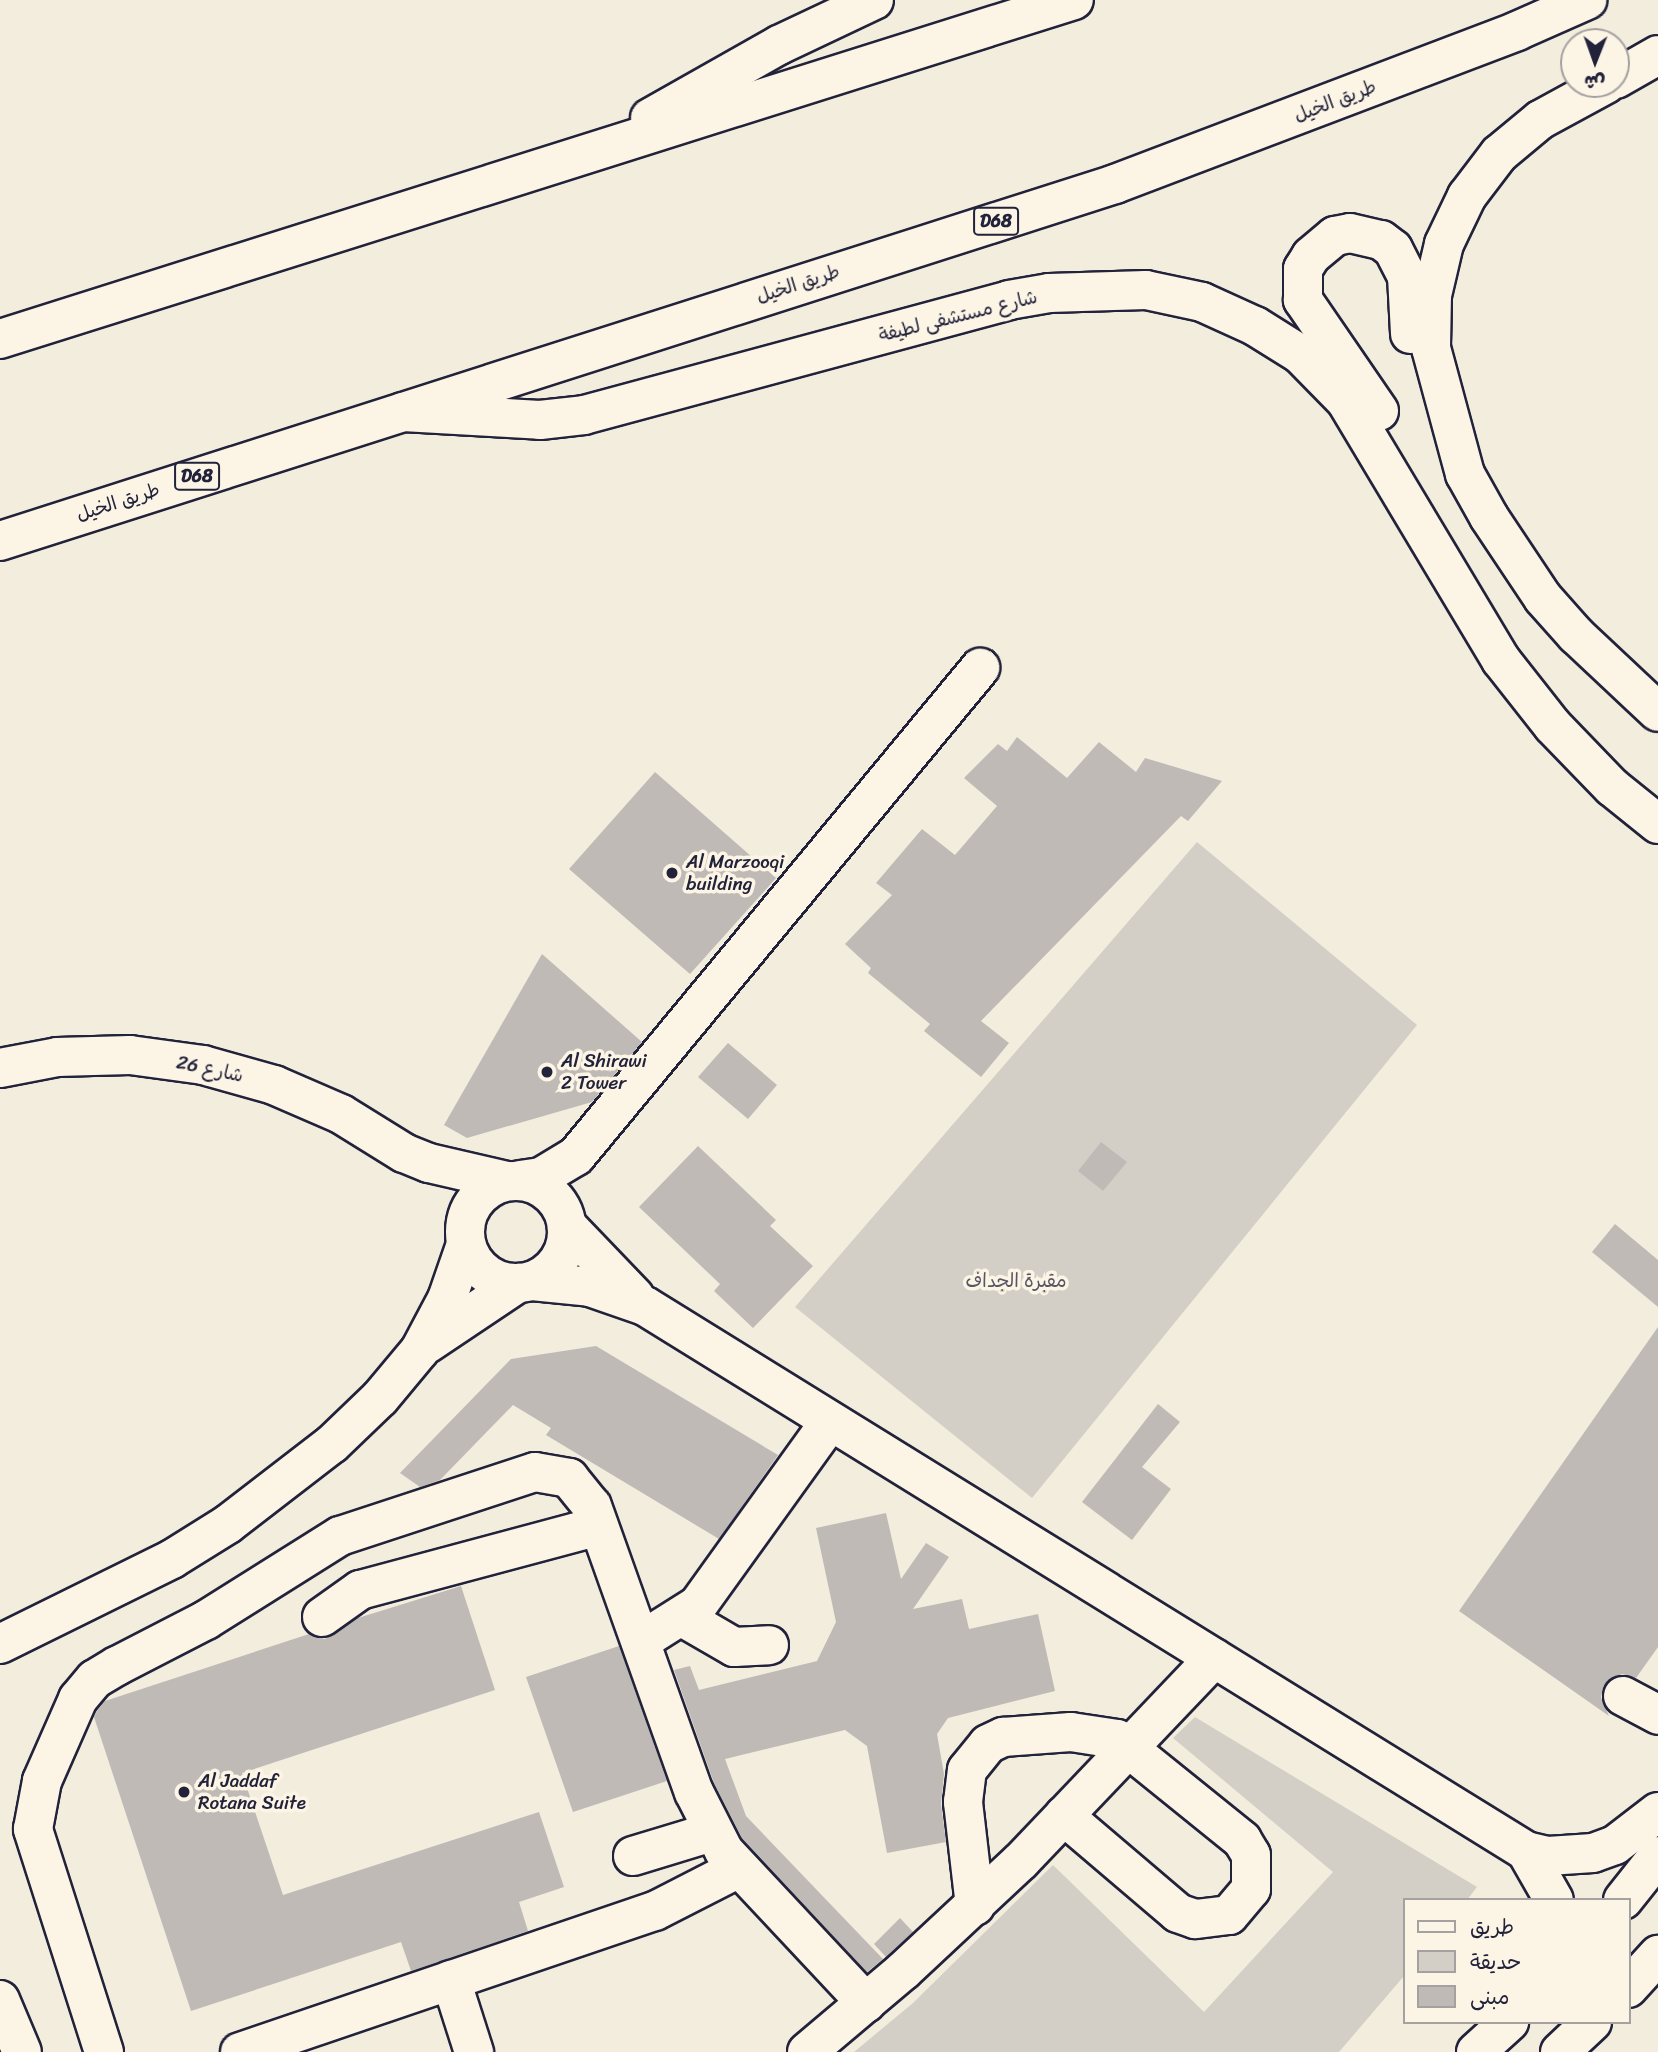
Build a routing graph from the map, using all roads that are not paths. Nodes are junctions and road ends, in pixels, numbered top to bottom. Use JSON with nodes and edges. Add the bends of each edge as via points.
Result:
{"nodes":[{"id":1,"x":874,"y":0,"type":"edge"},
{"id":2,"x":1074,"y":0,"type":"edge"},
{"id":3,"x":1587,"y":0,"type":"edge"},
{"id":4,"x":1658,"y":55,"type":"edge"},
{"id":5,"x":1630,"y":71,"type":"edge"},
{"id":6,"x":1580,"y":98,"type":"edge"},
{"id":7,"x":602,"y":150,"type":"junction"},
{"id":8,"x":0,"y":339,"type":"edge"},
{"id":9,"x":394,"y":412,"type":"junction"},
{"id":10,"x":1465,"y":474,"type":"junction"},
{"id":11,"x":1417,"y":513,"type":"junction"},
{"id":12,"x":0,"y":541,"type":"edge"},
{"id":13,"x":980,"y":668,"type":"dead end"},
{"id":14,"x":1658,"y":712,"type":"edge"},
{"id":15,"x":1658,"y":824,"type":"edge"},
{"id":16,"x":0,"y":1068,"type":"edge"},
{"id":17,"x":587,"y":1139,"type":"junction"},
{"id":18,"x":404,"y":1153,"type":"junction"},
{"id":19,"x":513,"y":1181,"type":"junction"},
{"id":20,"x":565,"y":1219,"type":"junction"},
{"id":21,"x":466,"y":1241,"type":"junction"},
{"id":22,"x":525,"y":1282,"type":"junction"},
{"id":23,"x":645,"y":1306,"type":"junction"},
{"id":24,"x":419,"y":1350,"type":"junction"},
{"id":25,"x":830,"y":1421,"type":"junction"},
{"id":26,"x":599,"y":1527,"type":"junction"},
{"id":27,"x":60,"y":1614,"type":"junction"},
{"id":28,"x":322,"y":1617,"type":"dead end"},
{"id":29,"x":684,"y":1618,"type":"junction"},
{"id":30,"x":0,"y":1624,"type":"edge"},
{"id":31,"x":641,"y":1642,"type":"junction"},
{"id":32,"x":0,"y":1644,"type":"edge"},
{"id":33,"x":769,"y":1645,"type":"dead end"},
{"id":34,"x":1214,"y":1658,"type":"junction"},
{"id":35,"x":1623,"y":1696,"type":"dead end"},
{"id":36,"x":1658,"y":1714,"type":"edge"},
{"id":37,"x":1129,"y":1749,"type":"junction"},
{"id":38,"x":1658,"y":1812,"type":"edge"},
{"id":39,"x":1064,"y":1816,"type":"junction"},
{"id":40,"x":712,"y":1832,"type":"junction"},
{"id":41,"x":1526,"y":1852,"type":"junction"},
{"id":42,"x":633,"y":1856,"type":"dead end"},
{"id":43,"x":1658,"y":1856,"type":"edge"},
{"id":44,"x":739,"y":1868,"type":"junction"},
{"id":45,"x":1553,"y":1898,"type":"edge"},
{"id":46,"x":1625,"y":1898,"type":"edge"},
{"id":47,"x":975,"y":1906,"type":"junction"},
{"id":48,"x":451,"y":1980,"type":"junction"},
{"id":49,"x":0,"y":2000,"type":"edge"},
{"id":50,"x":866,"y":2003,"type":"junction"},
{"id":51,"x":1507,"y":2024,"type":"edge"},
{"id":52,"x":1590,"y":2024,"type":"edge"},
{"id":53,"x":22,"y":2052,"type":"edge"},
{"id":54,"x":103,"y":2052,"type":"edge"},
{"id":55,"x":240,"y":2052,"type":"edge"},
{"id":56,"x":474,"y":2052,"type":"edge"},
{"id":57,"x":807,"y":2052,"type":"edge"},
{"id":58,"x":1476,"y":2052,"type":"edge"},
{"id":59,"x":1560,"y":2052,"type":"edge"}],
"edges":[{"from":1,"to":7,"type":"main road","via":[[719,78]]},
{"from":2,"to":7,"type":"main road"},
{"from":3,"to":9,"type":"main road","name":"طريق الخيل","number":"D68","via":[[1115,184]]},
{"from":4,"to":5,"type":"main road"},
{"from":6,"to":10,"type":"main road","via":[[1540,120],[1499,154],[1467,196],[1444,244],[1432,295],[1431,348]]},
{"from":7,"to":8,"type":"main road"},
{"from":9,"to":11,"type":"main road","name":"شارع مستشفى لطيفة","via":[[519,419],[584,415],[1009,299],[1146,290],[1202,302],[1255,326],[1300,354],[1346,401]]},
{"from":9,"to":12,"type":"main road","name":"طريق الخيل","number":"D68"},
{"from":10,"to":11,"type":"main road","via":[[1434,421],[1416,372],[1402,262],[1381,240],[1366,234],[1343,234],[1321,244],[1304,269],[1303,300],[1402,451]]},
{"from":10,"to":14,"type":"main road","via":[[1543,598],[1610,670]]},
{"from":11,"to":15,"type":"main road","name":"شارع مستشفى لطيفة","via":[[1501,660],[1553,726],[1612,787]]},
{"from":13,"to":17,"type":"main road"},
{"from":16,"to":18,"type":"main road","name":"شارع 26","via":[[57,1057],[106,1056],[203,1065],[296,1094],[341,1114]]},
{"from":17,"to":19,"type":"main road","via":[[559,1169]]},
{"from":17,"to":20,"type":"main road"},
{"from":18,"to":19,"type":"main road","name":"شارع 26","via":[[454,1171]]},
{"from":18,"to":21,"type":"main road","name":"شارع 26","via":[[433,1184]]},
{"from":19,"to":20,"type":"main road","via":[[546,1191]]},
{"from":19,"to":21,"type":"main road","via":[[475,1202]]},
{"from":20,"to":22,"type":"main road","via":[[562,1253],[555,1265]]},
{"from":20,"to":23,"type":"main road"},
{"from":21,"to":22,"type":"main road","via":[[471,1258],[491,1276]]},
{"from":21,"to":24,"type":"main road","via":[[447,1299]]},
{"from":22,"to":23,"type":"main road","via":[[590,1287]]},
{"from":22,"to":24,"type":"main road"},
{"from":23,"to":25,"type":"main road"},
{"from":24,"to":27,"type":"main road","via":[[380,1398],[281,1486],[172,1559]]},
{"from":25,"to":29,"type":"main road","via":[[711,1590]]},
{"from":25,"to":34,"type":"main road"},
{"from":26,"to":28,"type":"main road","via":[[360,1590]]},
{"from":26,"to":31,"type":"main road"},
{"from":26,"to":54,"type":"main road","via":[[582,1490],[569,1478],[535,1472],[515,1478],[340,1536],[216,1614],[95,1679],[65,1723],[42,1781],[33,1829]]},
{"from":27,"to":30,"type":"main road"},
{"from":27,"to":32,"type":"main road"},
{"from":29,"to":31,"type":"main road"},
{"from":29,"to":33,"type":"main road","via":[[727,1645]]},
{"from":31,"to":40,"type":"main road"},
{"from":34,"to":37,"type":"main road"},
{"from":34,"to":41,"type":"main road"},
{"from":35,"to":36,"type":"main road"},
{"from":37,"to":39,"type":"main road"},
{"from":37,"to":39,"type":"main road","via":[[1242,1840],[1254,1872],[1242,1904],[1212,1920],[1178,1913]]},
{"from":37,"to":47,"type":"main road","via":[[1117,1739],[1087,1731],[1003,1737],[975,1755],[962,1785]]},
{"from":38,"to":41,"type":"main road","via":[[1615,1845],[1593,1853],[1548,1856]]},
{"from":39,"to":47,"type":"main road"},
{"from":40,"to":42,"type":"main road"},
{"from":40,"to":44,"type":"main road"},
{"from":41,"to":45,"type":"main road"},
{"from":43,"to":46,"type":"main road"},
{"from":44,"to":48,"type":"main road","via":[[684,1900]]},
{"from":44,"to":50,"type":"main road"},
{"from":47,"to":50,"type":"main road"},
{"from":48,"to":55,"type":"main road"},
{"from":48,"to":56,"type":"main road"},
{"from":49,"to":53,"type":"main road"},
{"from":50,"to":57,"type":"main road"},
{"from":51,"to":58,"type":"main road"},
{"from":52,"to":59,"type":"main road"}]}
